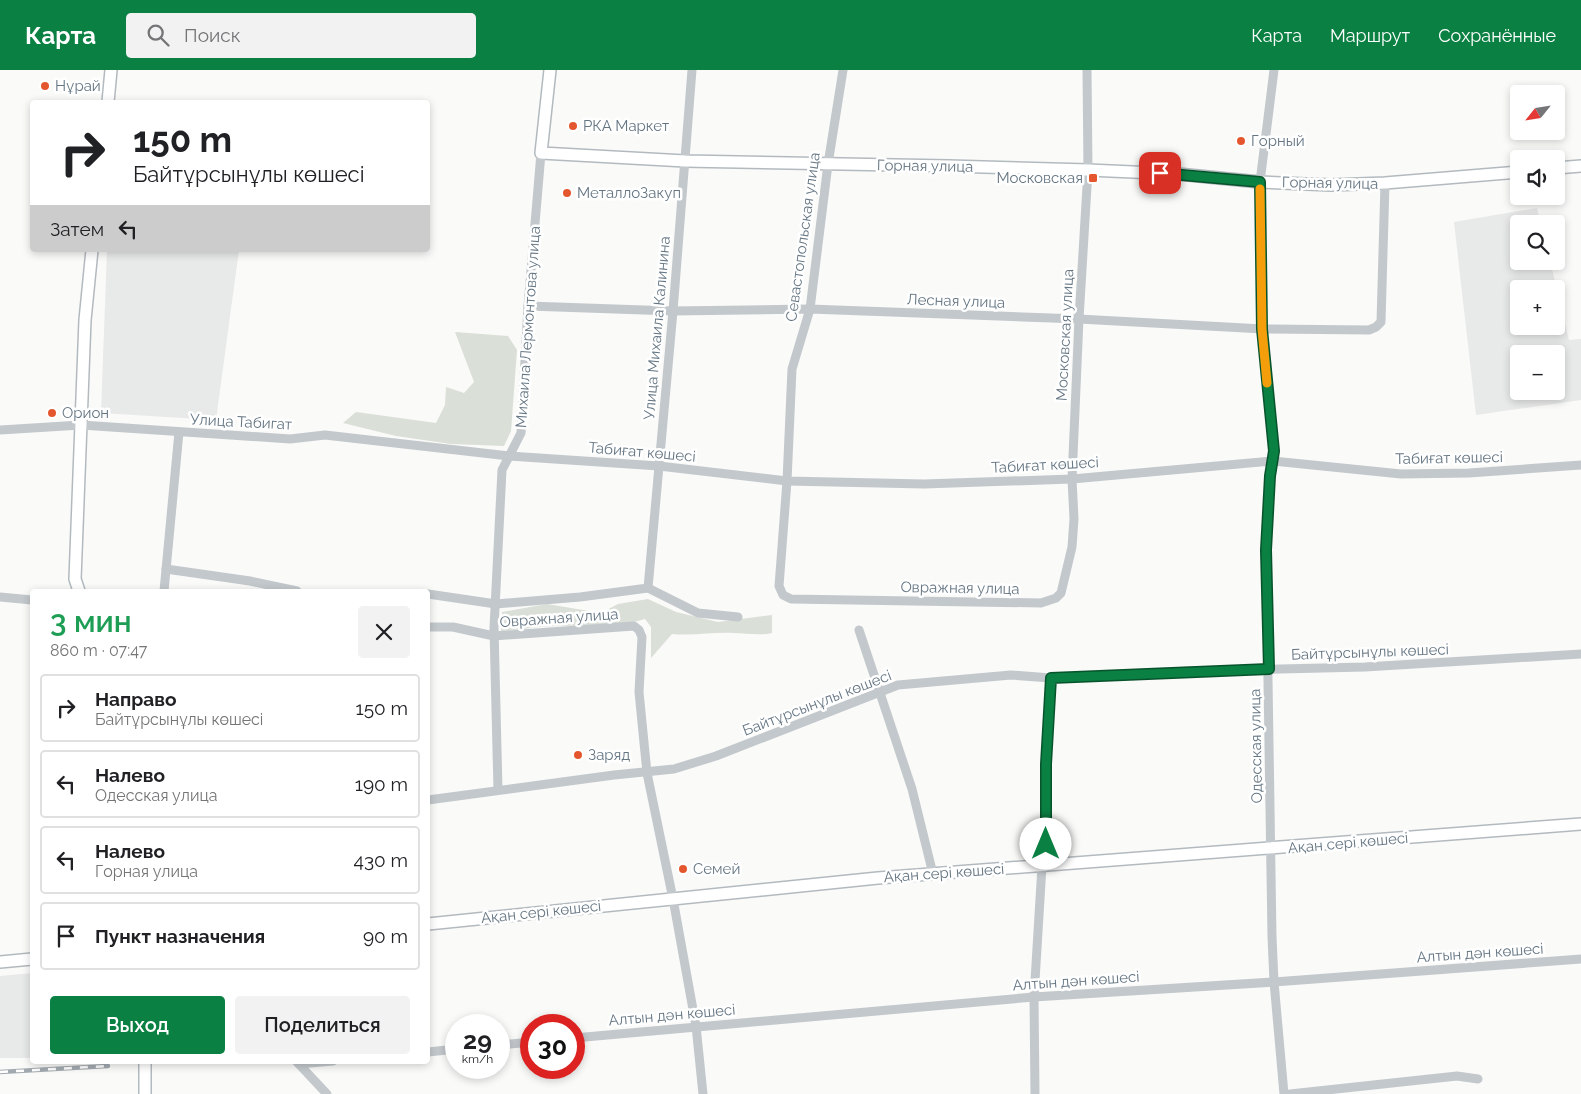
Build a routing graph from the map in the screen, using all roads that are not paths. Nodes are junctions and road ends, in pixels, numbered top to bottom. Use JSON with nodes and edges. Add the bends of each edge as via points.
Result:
{"nodes":[{"id":1,"x":111,"y":70,"type":"edge"},
{"id":2,"x":550,"y":70,"type":"edge"},
{"id":3,"x":692,"y":70,"type":"edge"},
{"id":4,"x":842,"y":70,"type":"edge"},
{"id":5,"x":1087,"y":70,"type":"edge"},
{"id":6,"x":1274,"y":70,"type":"edge"},
{"id":7,"x":108,"y":100,"type":"edge"},
{"id":8,"x":541,"y":153,"type":"junction"},
{"id":9,"x":685,"y":162,"type":"junction"},
{"id":10,"x":828,"y":164,"type":"junction"},
{"id":11,"x":1581,"y":166,"type":"edge"},
{"id":12,"x":1565,"y":167,"type":"edge"},
{"id":13,"x":1088,"y":170,"type":"junction"},
{"id":14,"x":1510,"y":173,"type":"edge"},
{"id":15,"x":1260,"y":182,"type":"junction"},
{"id":16,"x":1385,"y":183,"type":"junction"},
{"id":17,"x":92,"y":252,"type":"edge"},
{"id":18,"x":528,"y":306,"type":"junction"},
{"id":19,"x":810,"y":309,"type":"junction"},
{"id":20,"x":673,"y":310,"type":"junction"},
{"id":21,"x":1079,"y":319,"type":"junction"},
{"id":22,"x":1262,"y":329,"type":"junction"},
{"id":23,"x":81,"y":425,"type":"junction"},
{"id":24,"x":0,"y":430,"type":"edge"},
{"id":25,"x":179,"y":432,"type":"junction"},
{"id":26,"x":509,"y":456,"type":"junction"},
{"id":27,"x":1273,"y":461,"type":"junction"},
{"id":28,"x":1581,"y":465,"type":"edge"},
{"id":29,"x":659,"y":466,"type":"junction"},
{"id":30,"x":1072,"y":479,"type":"junction"},
{"id":31,"x":787,"y":481,"type":"junction"},
{"id":32,"x":166,"y":569,"type":"junction"},
{"id":33,"x":779,"y":586,"type":"joint"},
{"id":34,"x":648,"y":588,"type":"junction"},
{"id":35,"x":78,"y":589,"type":"edge"},
{"id":36,"x":164,"y":589,"type":"edge"},
{"id":37,"x":288,"y":589,"type":"edge"},
{"id":38,"x":430,"y":594,"type":"edge"},
{"id":39,"x":0,"y":597,"type":"edge"},
{"id":40,"x":1056,"y":598,"type":"joint"},
{"id":41,"x":30,"y":600,"type":"edge"},
{"id":42,"x":496,"y":604,"type":"junction"},
{"id":43,"x":738,"y":617,"type":"dead end"},
{"id":44,"x":430,"y":627,"type":"edge"},
{"id":45,"x":858,"y":630,"type":"dead end"},
{"id":46,"x":494,"y":636,"type":"junction"},
{"id":47,"x":1581,"y":654,"type":"edge"},
{"id":48,"x":1269,"y":669,"type":"junction"},
{"id":49,"x":1051,"y":678,"type":"junction"},
{"id":50,"x":879,"y":692,"type":"junction"},
{"id":51,"x":647,"y":773,"type":"junction"},
{"id":52,"x":498,"y":790,"type":"junction"},
{"id":53,"x":430,"y":800,"type":"edge"},
{"id":54,"x":1581,"y":824,"type":"edge"},
{"id":55,"x":1270,"y":849,"type":"junction"},
{"id":56,"x":1042,"y":866,"type":"junction"},
{"id":57,"x":932,"y":874,"type":"junction"},
{"id":58,"x":673,"y":899,"type":"junction"},
{"id":59,"x":430,"y":924,"type":"edge"},
{"id":60,"x":30,"y":959,"type":"edge"},
{"id":61,"x":1581,"y":959,"type":"edge"},
{"id":62,"x":0,"y":962,"type":"edge"},
{"id":63,"x":1274,"y":982,"type":"junction"},
{"id":64,"x":1034,"y":998,"type":"junction"},
{"id":65,"x":696,"y":1026,"type":"junction"},
{"id":66,"x":585,"y":1037,"type":"edge"},
{"id":67,"x":445,"y":1051,"type":"edge"},
{"id":68,"x":430,"y":1052,"type":"edge"},
{"id":69,"x":145,"y":1064,"type":"edge"},
{"id":70,"x":299,"y":1064,"type":"edge"},
{"id":71,"x":1478,"y":1078,"type":"dead end"},
{"id":72,"x":145,"y":1094,"type":"edge"},
{"id":73,"x":327,"y":1094,"type":"edge"},
{"id":74,"x":703,"y":1094,"type":"edge"},
{"id":75,"x":1035,"y":1094,"type":"edge"},
{"id":76,"x":1284,"y":1094,"type":"edge"},
{"id":77,"x":1290,"y":1094,"type":"edge"}],
"edges":[{"from":1,"to":7,"type":"street"},
{"from":2,"to":8,"type":"street","name":"Михаила Лермонтова улица"},
{"from":3,"to":9,"type":"street","name":"Улица Михаила Калинина"},
{"from":4,"to":10,"type":"street","name":"Севастопольская улица"},
{"from":5,"to":13,"type":"street","name":"Московская улица"},
{"from":6,"to":15,"type":"street","name":"Одесская улица"},
{"from":8,"to":9,"type":"street","name":"Горная улица"},
{"from":8,"to":18,"type":"street","name":"Михаила Лермонтова улица"},
{"from":9,"to":10,"type":"street","name":"Горная улица"},
{"from":9,"to":20,"type":"street","name":"Улица Михаила Калинина"},
{"from":10,"to":13,"type":"street","name":"Горная улица"},
{"from":10,"to":19,"type":"street","name":"Севастопольская улица"},
{"from":11,"to":12,"type":"street"},
{"from":13,"to":15,"type":"street","name":"Горная улица"},
{"from":13,"to":21,"type":"street","name":"Московская улица"},
{"from":14,"to":16,"type":"street","name":"Горная улица"},
{"from":15,"to":16,"type":"street","name":"Горная улица"},
{"from":15,"to":22,"type":"street","name":"Одесская улица"},
{"from":16,"to":22,"type":"street","name":"Лесная улица","via":[[1381,322],[1369,330]]},
{"from":17,"to":23,"type":"street","via":[[85,320]]},
{"from":18,"to":20,"type":"street","name":"Лесная улица"},
{"from":18,"to":26,"type":"street","name":"Михаила Лермонтова улица","via":[[521,433]]},
{"from":19,"to":20,"type":"street","name":"Лесная улица"},
{"from":19,"to":21,"type":"street","name":"Лесная улица"},
{"from":19,"to":31,"type":"street","name":"Севастопольская улица","via":[[792,369]]},
{"from":20,"to":29,"type":"street","name":"Улица Михаила Калинина"},
{"from":21,"to":22,"type":"street","name":"Лесная улица"},
{"from":21,"to":30,"type":"street","name":"Московская улица"},
{"from":22,"to":27,"type":"street","name":"Одесская улица"},
{"from":23,"to":24,"type":"street","name":"Улица Табигат"},
{"from":23,"to":25,"type":"street","name":"Улица Табигат"},
{"from":23,"to":35,"type":"street","via":[[75,579]]},
{"from":25,"to":26,"type":"street","name":"Улица Табигат","via":[[290,439],[326,435]]},
{"from":25,"to":32,"type":"street"},
{"from":26,"to":29,"type":"street","name":"Табиғат көшесі"},
{"from":26,"to":42,"type":"street","name":"Михаила Лермонтова улица","via":[[502,470]]},
{"from":27,"to":28,"type":"street","name":"Табиғат көшесі","via":[[1401,474]]},
{"from":27,"to":30,"type":"street","name":"Табиғат көшесі"},
{"from":27,"to":48,"type":"street","name":"Одесская улица","via":[[1266,550]]},
{"from":29,"to":31,"type":"street","name":"Табиғат көшесі"},
{"from":29,"to":34,"type":"street","name":"Улица Михаила Калинина"},
{"from":30,"to":31,"type":"street","name":"Табиғат көшесі","via":[[924,484]]},
{"from":30,"to":40,"type":"street","name":"Московская улица","via":[[1072,547],[1061,592]]},
{"from":31,"to":33,"type":"street","name":"Севастопольская улица"},
{"from":32,"to":36,"type":"street"},
{"from":32,"to":37,"type":"street"},
{"from":33,"to":40,"type":"street","name":"Овражная улица","via":[[783,595],[791,599],[1041,604]]},
{"from":34,"to":42,"type":"street","name":"Овражная улица"},
{"from":34,"to":43,"type":"street","via":[[698,613]]},
{"from":38,"to":42,"type":"street","name":"Овражная улица"},
{"from":39,"to":41,"type":"street"},
{"from":42,"to":46,"type":"street","name":"Михаила Лермонтова улица"},
{"from":44,"to":46,"type":"street","name":"Овражная улица","via":[[454,627]]},
{"from":45,"to":50,"type":"street"},
{"from":46,"to":51,"type":"street","name":"Овражная улица","via":[[634,626],[639,630],[642,637],[639,692]]},
{"from":46,"to":52,"type":"street","name":"Михаила Лермонтова улица"},
{"from":47,"to":48,"type":"street","name":"Байтұрсынұлы көшесі","via":[[1365,667]]},
{"from":48,"to":49,"type":"street","name":"Байтұрсынұлы көшесі"},
{"from":48,"to":55,"type":"street","name":"Одесская улица"},
{"from":49,"to":50,"type":"street","name":"Байтұрсынұлы көшесі","via":[[1002,676],[898,685]]},
{"from":49,"to":56,"type":"street","via":[[1046,844]]},
{"from":50,"to":51,"type":"street","name":"Байтұрсынұлы көшесі","via":[[716,756],[674,769]]},
{"from":50,"to":57,"type":"street","via":[[912,789]]},
{"from":51,"to":52,"type":"street","name":"Байтұрсынұлы көшесі"},
{"from":51,"to":58,"type":"street"},
{"from":52,"to":53,"type":"street","name":"Байтұрсынұлы көшесі"},
{"from":54,"to":55,"type":"street","name":"Ақан сері көшесі"},
{"from":55,"to":56,"type":"street","name":"Ақан сері көшесі"},
{"from":55,"to":63,"type":"street","name":"Одесская улица"},
{"from":56,"to":57,"type":"street","name":"Ақан сері көшесі"},
{"from":56,"to":64,"type":"street"},
{"from":57,"to":58,"type":"street","name":"Ақан сері көшесі"},
{"from":58,"to":59,"type":"street","name":"Ақан сері көшесі"},
{"from":58,"to":65,"type":"street"},
{"from":60,"to":62,"type":"street"},
{"from":61,"to":63,"type":"street","name":"Алтын дән көшесі"},
{"from":63,"to":64,"type":"street","name":"Алтын дән көшесі"},
{"from":63,"to":76,"type":"street","name":"Одесская улица"},
{"from":64,"to":65,"type":"street","name":"Алтын дән көшесі"},
{"from":64,"to":75,"type":"street"},
{"from":65,"to":66,"type":"street","name":"Алтын дән көшесі"},
{"from":65,"to":74,"type":"street"},
{"from":67,"to":68,"type":"street"},
{"from":69,"to":72,"type":"street"},
{"from":70,"to":73,"type":"street"},
{"from":71,"to":77,"type":"street","via":[[1456,1076]]}]}
